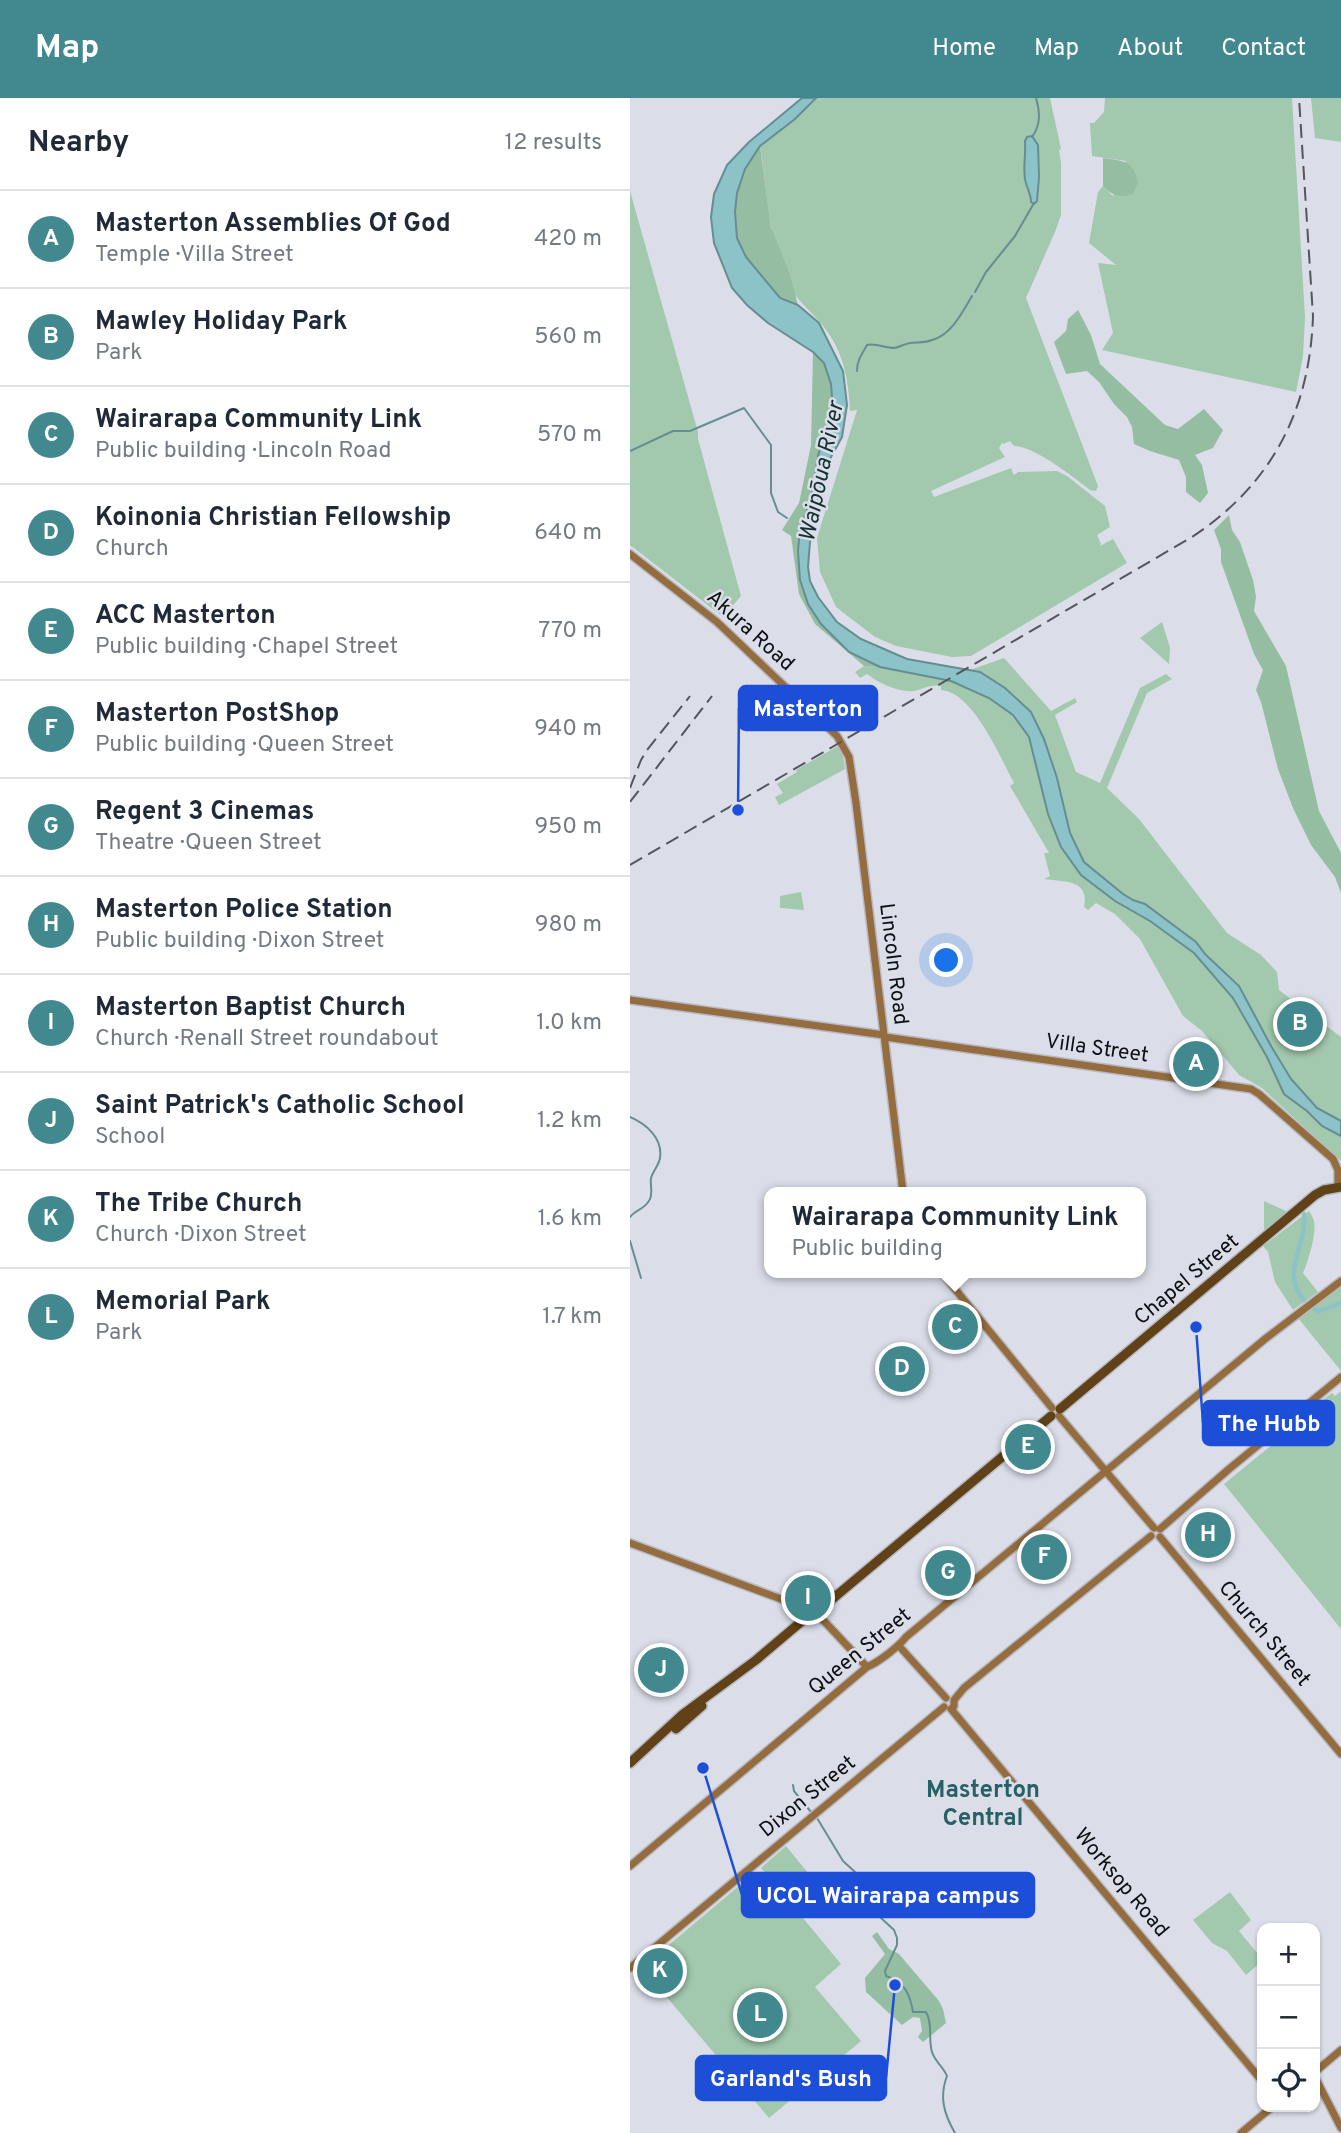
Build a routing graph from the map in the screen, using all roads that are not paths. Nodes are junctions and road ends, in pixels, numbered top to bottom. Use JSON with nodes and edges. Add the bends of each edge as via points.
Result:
{"nodes":[{"id":1,"x":630,"y":554,"type":"edge"},
{"id":2,"x":842,"y":742,"type":"joint"},
{"id":3,"x":630,"y":1000,"type":"edge"},
{"id":4,"x":885,"y":1036,"type":"junction"},
{"id":5,"x":902,"y":1187,"type":"edge"},
{"id":6,"x":1339,"y":1187,"type":"edge"},
{"id":7,"x":946,"y":1278,"type":"edge"},
{"id":8,"x":1341,"y":1281,"type":"edge"},
{"id":9,"x":1341,"y":1377,"type":"edge"},
{"id":10,"x":1055,"y":1412,"type":"junction"},
{"id":11,"x":1106,"y":1472,"type":"junction"},
{"id":12,"x":1156,"y":1532,"type":"junction"},
{"id":13,"x":630,"y":1543,"type":"edge"},
{"id":14,"x":813,"y":1613,"type":"junction"},
{"id":15,"x":899,"y":1646,"type":"junction"},
{"id":16,"x":867,"y":1667,"type":"junction"},
{"id":17,"x":950,"y":1699,"type":"junction"},
{"id":18,"x":948,"y":1708,"type":"junction"},
{"id":19,"x":1341,"y":1754,"type":"edge"},
{"id":20,"x":630,"y":1763,"type":"edge"},
{"id":21,"x":630,"y":1866,"type":"edge"},
{"id":22,"x":630,"y":1968,"type":"edge"},
{"id":23,"x":1341,"y":2050,"type":"edge"},
{"id":24,"x":1320,"y":2069,"type":"edge"},
{"id":25,"x":1257,"y":2075,"type":"edge"},
{"id":26,"x":1320,"y":2084,"type":"edge"},
{"id":27,"x":1266,"y":2112,"type":"edge"},
{"id":28,"x":1341,"y":2128,"type":"edge"},
{"id":29,"x":1241,"y":2133,"type":"edge"}],
"edges":[{"from":1,"to":2,"type":"street","name":"Akura Road","via":[[732,635]]},
{"from":2,"to":4,"type":"street","name":"Lincoln Road","via":[[849,757]]},
{"from":3,"to":4,"type":"street","name":"Villa Street"},
{"from":4,"to":5,"type":"street","name":"Lincoln Road"},
{"from":4,"to":6,"type":"street","name":"Villa Street","via":[[1251,1089],[1332,1158]]},
{"from":6,"to":10,"type":"highway","name":"Chapel Street","via":[[1315,1195]]},
{"from":7,"to":10,"type":"street"},
{"from":8,"to":11,"type":"street","name":"Queen Street"},
{"from":9,"to":12,"type":"street"},
{"from":10,"to":11,"type":"street"},
{"from":10,"to":14,"type":"highway","name":"Chapel Street"},
{"from":11,"to":12,"type":"street","name":"Church Street"},
{"from":11,"to":15,"type":"street","name":"Queen Street"},
{"from":12,"to":17,"type":"street"},
{"from":12,"to":19,"type":"street","name":"Church Street"},
{"from":13,"to":14,"type":"street"},
{"from":14,"to":16,"type":"street"},
{"from":14,"to":20,"type":"highway","name":"Chapel Street","via":[[683,1714]]},
{"from":15,"to":16,"type":"street","name":"Queen Street"},
{"from":15,"to":17,"type":"street"},
{"from":16,"to":21,"type":"street","name":"Queen Street"},
{"from":17,"to":18,"type":"street","via":[[943,1701]]},
{"from":18,"to":22,"type":"street","name":"Dixon Street"},
{"from":18,"to":25,"type":"street","name":"Worksop Road"},
{"from":23,"to":24,"type":"street"},
{"from":26,"to":28,"type":"street"},
{"from":27,"to":29,"type":"street"}]}
